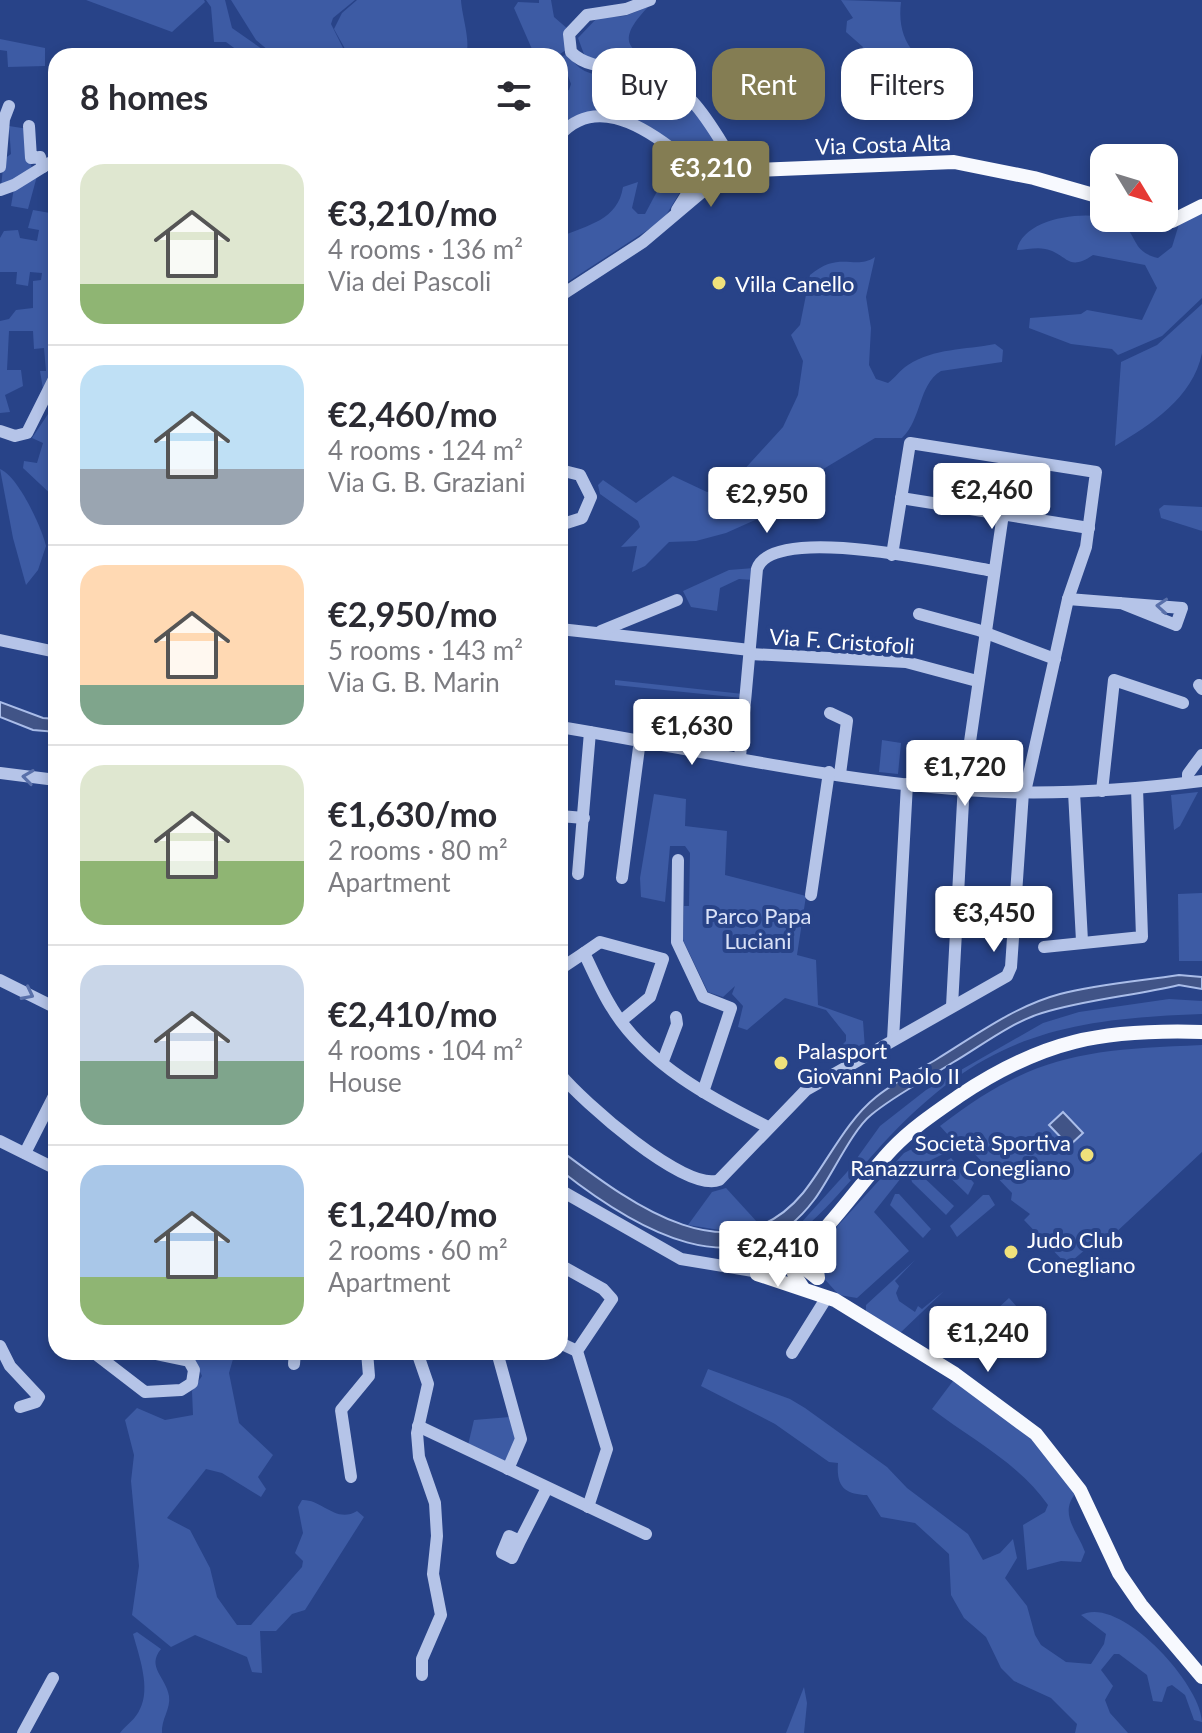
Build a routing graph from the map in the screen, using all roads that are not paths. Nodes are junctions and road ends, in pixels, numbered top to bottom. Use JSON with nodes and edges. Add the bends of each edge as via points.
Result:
{"nodes":[{"id":1,"x":650,"y":0,"type":"edge"},
{"id":2,"x":9,"y":106,"type":"dead end"},
{"id":3,"x":29,"y":126,"type":"dead end"},
{"id":4,"x":568,"y":130,"type":"edge"},
{"id":5,"x":46,"y":160,"type":"edge"},
{"id":6,"x":687,"y":161,"type":"junction"},
{"id":7,"x":0,"y":167,"type":"edge"},
{"id":8,"x":740,"y":171,"type":"junction"},
{"id":9,"x":706,"y":172,"type":"junction"},
{"id":10,"x":0,"y":190,"type":"edge"},
{"id":11,"x":695,"y":190,"type":"junction"},
{"id":12,"x":1090,"y":194,"type":"edge"},
{"id":13,"x":1202,"y":206,"type":"edge"},
{"id":14,"x":1178,"y":218,"type":"edge"},
{"id":15,"x":568,"y":291,"type":"edge"},
{"id":16,"x":48,"y":391,"type":"edge"},
{"id":17,"x":0,"y":431,"type":"edge"},
{"id":18,"x":568,"y":472,"type":"edge"},
{"id":19,"x":901,"y":498,"type":"junction"},
{"id":20,"x":1003,"y":514,"type":"junction"},
{"id":21,"x":568,"y":522,"type":"edge"},
{"id":22,"x":1089,"y":528,"type":"junction"},
{"id":23,"x":892,"y":555,"type":"junction"},
{"id":24,"x":994,"y":571,"type":"junction"},
{"id":25,"x":1068,"y":599,"type":"junction"},
{"id":26,"x":677,"y":600,"type":"dead end"},
{"id":27,"x":1121,"y":603,"type":"dead end"},
{"id":28,"x":919,"y":614,"type":"dead end"},
{"id":29,"x":645,"y":615,"type":"junction"},
{"id":30,"x":568,"y":630,"type":"edge"},
{"id":31,"x":598,"y":632,"type":"junction"},
{"id":32,"x":984,"y":632,"type":"junction"},
{"id":33,"x":653,"y":638,"type":"junction"},
{"id":34,"x":0,"y":640,"type":"edge"},
{"id":35,"x":48,"y":650,"type":"edge"},
{"id":36,"x":750,"y":652,"type":"junction"},
{"id":37,"x":1055,"y":659,"type":"junction"},
{"id":38,"x":977,"y":681,"type":"junction"},
{"id":39,"x":1183,"y":703,"type":"dead end"},
{"id":40,"x":830,"y":713,"type":"dead end"},
{"id":41,"x":568,"y":728,"type":"edge"},
{"id":42,"x":590,"y":732,"type":"junction"},
{"id":43,"x":640,"y":740,"type":"junction"},
{"id":44,"x":1202,"y":755,"type":"edge"},
{"id":45,"x":740,"y":757,"type":"junction"},
{"id":46,"x":0,"y":773,"type":"edge"},
{"id":47,"x":835,"y":773,"type":"junction"},
{"id":48,"x":48,"y":779,"type":"edge"},
{"id":49,"x":1202,"y":781,"type":"edge"},
{"id":50,"x":1188,"y":782,"type":"junction"},
{"id":51,"x":907,"y":784,"type":"junction"},
{"id":52,"x":1137,"y":788,"type":"junction"},
{"id":53,"x":965,"y":790,"type":"junction"},
{"id":54,"x":1102,"y":791,"type":"junction"},
{"id":55,"x":1024,"y":792,"type":"junction"},
{"id":56,"x":1074,"y":792,"type":"junction"},
{"id":57,"x":568,"y":817,"type":"edge"},
{"id":58,"x":584,"y":818,"type":"junction"},
{"id":59,"x":678,"y":860,"type":"dead end"},
{"id":60,"x":578,"y":874,"type":"dead end"},
{"id":61,"x":622,"y":878,"type":"dead end"},
{"id":62,"x":811,"y":895,"type":"dead end"},
{"id":63,"x":1082,"y":941,"type":"junction"},
{"id":64,"x":1044,"y":947,"type":"dead end"},
{"id":65,"x":584,"y":953,"type":"junction"},
{"id":66,"x":568,"y":964,"type":"edge"},
{"id":67,"x":0,"y":980,"type":"edge"},
{"id":68,"x":48,"y":1004,"type":"edge"},
{"id":69,"x":952,"y":1006,"type":"junction"},
{"id":70,"x":676,"y":1017,"type":"dead end"},
{"id":71,"x":621,"y":1021,"type":"junction"},
{"id":72,"x":1202,"y":1030,"type":"edge"},
{"id":73,"x":893,"y":1040,"type":"junction"},
{"id":74,"x":663,"y":1061,"type":"junction"},
{"id":75,"x":568,"y":1082,"type":"edge"},
{"id":76,"x":703,"y":1092,"type":"junction"},
{"id":77,"x":960,"y":1096,"type":"junction"},
{"id":78,"x":48,"y":1108,"type":"edge"},
{"id":79,"x":768,"y":1127,"type":"junction"},
{"id":80,"x":0,"y":1141,"type":"edge"},
{"id":81,"x":25,"y":1153,"type":"junction"},
{"id":82,"x":48,"y":1165,"type":"edge"},
{"id":83,"x":568,"y":1195,"type":"edge"},
{"id":84,"x":842,"y":1205,"type":"junction"},
{"id":85,"x":822,"y":1238,"type":"junction"},
{"id":86,"x":794,"y":1263,"type":"junction"},
{"id":87,"x":568,"y":1270,"type":"edge"},
{"id":88,"x":757,"y":1270,"type":"junction"},
{"id":89,"x":818,"y":1278,"type":"junction"},
{"id":90,"x":803,"y":1288,"type":"junction"},
{"id":91,"x":831,"y":1298,"type":"junction"},
{"id":92,"x":0,"y":1346,"type":"edge"},
{"id":93,"x":568,"y":1347,"type":"edge"},
{"id":94,"x":577,"y":1351,"type":"junction"},
{"id":95,"x":792,"y":1353,"type":"dead end"},
{"id":96,"x":103,"y":1360,"type":"edge"},
{"id":97,"x":186,"y":1360,"type":"edge"},
{"id":98,"x":368,"y":1360,"type":"edge"},
{"id":99,"x":419,"y":1360,"type":"edge"},
{"id":100,"x":499,"y":1360,"type":"edge"},
{"id":101,"x":20,"y":1407,"type":"dead end"},
{"id":102,"x":418,"y":1426,"type":"junction"},
{"id":103,"x":508,"y":1469,"type":"junction"},
{"id":104,"x":351,"y":1477,"type":"dead end"},
{"id":105,"x":547,"y":1488,"type":"junction"},
{"id":106,"x":588,"y":1507,"type":"junction"},
{"id":107,"x":646,"y":1534,"type":"dead end"},
{"id":108,"x":520,"y":1541,"type":"dead end"},
{"id":109,"x":422,"y":1675,"type":"dead end"},
{"id":110,"x":1202,"y":1677,"type":"edge"},
{"id":111,"x":53,"y":1678,"type":"dead end"},
{"id":112,"x":23,"y":1733,"type":"edge"}],
"edges":[{"from":1,"to":8,"type":"street","via":[[582,18],[569,34],[571,52],[590,64],[650,74],[678,89],[714,125]]},
{"from":2,"to":7,"type":"street"},
{"from":3,"to":5,"type":"street","via":[[31,158]]},
{"from":4,"to":6,"type":"street","via":[[587,117],[614,116]]},
{"from":5,"to":10,"type":"street"},
{"from":6,"to":9,"type":"street"},
{"from":6,"to":11,"type":"street"},
{"from":8,"to":9,"type":"main road","name":"Via Costa Alta"},
{"from":8,"to":11,"type":"street"},
{"from":8,"to":12,"type":"main road","name":"Via Costa Alta","via":[[954,162]]},
{"from":9,"to":11,"type":"street"},
{"from":11,"to":15,"type":"street","via":[[667,224]]},
{"from":13,"to":14,"type":"main road"},
{"from":16,"to":17,"type":"street","via":[[27,433]]},
{"from":18,"to":21,"type":"street","via":[[580,475],[591,497],[582,518]]},
{"from":19,"to":20,"type":"street"},
{"from":19,"to":22,"type":"street","via":[[910,443],[1096,472]]},
{"from":19,"to":23,"type":"street"},
{"from":20,"to":22,"type":"street"},
{"from":20,"to":24,"type":"street"},
{"from":22,"to":25,"type":"street"},
{"from":23,"to":24,"type":"street"},
{"from":23,"to":36,"type":"street","via":[[801,546],[765,557],[757,569]]},
{"from":24,"to":32,"type":"street"},
{"from":25,"to":27,"type":"street"},
{"from":25,"to":37,"type":"street"},
{"from":26,"to":29,"type":"street"},
{"from":28,"to":32,"type":"street"},
{"from":29,"to":31,"type":"street"},
{"from":29,"to":33,"type":"street"},
{"from":30,"to":31,"type":"street","name":"Via F. Cristofoli"},
{"from":31,"to":33,"type":"street","name":"Via F. Cristofoli"},
{"from":32,"to":37,"type":"street"},
{"from":32,"to":38,"type":"street"},
{"from":33,"to":36,"type":"street","name":"Via F. Cristofoli"},
{"from":34,"to":35,"type":"street"},
{"from":36,"to":38,"type":"street","name":"Via F. Cristofoli","via":[[906,662]]},
{"from":36,"to":45,"type":"street"},
{"from":37,"to":55,"type":"street"},
{"from":38,"to":53,"type":"street"},
{"from":39,"to":54,"type":"street","via":[[1114,680]]},
{"from":40,"to":47,"type":"street","via":[[847,721]]},
{"from":41,"to":42,"type":"street"},
{"from":42,"to":43,"type":"street"},
{"from":42,"to":58,"type":"street"},
{"from":43,"to":45,"type":"street"},
{"from":43,"to":61,"type":"street"},
{"from":44,"to":50,"type":"street"},
{"from":45,"to":47,"type":"street"},
{"from":48,"to":46,"type":"street","one_way":true},
{"from":47,"to":51,"type":"street"},
{"from":47,"to":62,"type":"street"},
{"from":49,"to":50,"type":"street"},
{"from":50,"to":52,"type":"street"},
{"from":51,"to":53,"type":"street"},
{"from":51,"to":73,"type":"street"},
{"from":52,"to":54,"type":"street"},
{"from":52,"to":63,"type":"street","via":[[1142,937]]},
{"from":53,"to":55,"type":"street"},
{"from":53,"to":69,"type":"street"},
{"from":54,"to":56,"type":"street"},
{"from":55,"to":56,"type":"street"},
{"from":55,"to":69,"type":"street","via":[[1010,972]]},
{"from":56,"to":63,"type":"street"},
{"from":57,"to":58,"type":"street"},
{"from":58,"to":60,"type":"street"},
{"from":59,"to":76,"type":"street","via":[[677,942],[703,997],[731,1008]]},
{"from":63,"to":64,"type":"street"},
{"from":65,"to":66,"type":"street"},
{"from":65,"to":71,"type":"street"},
{"from":65,"to":71,"type":"street","via":[[604,941],[663,959],[650,997]]},
{"from":67,"to":68,"type":"street","one_way":true},
{"from":69,"to":73,"type":"street"},
{"from":70,"to":74,"type":"street"},
{"from":71,"to":74,"type":"street"},
{"from":72,"to":77,"type":"main road","via":[[1100,1035],[1060,1044],[1020,1058]]},
{"from":73,"to":79,"type":"street","via":[[806,1090]]},
{"from":74,"to":76,"type":"street"},
{"from":75,"to":79,"type":"street","via":[[649,1151],[707,1183],[722,1178]]},
{"from":76,"to":79,"type":"street"},
{"from":77,"to":84,"type":"main road","via":[[901,1140]]},
{"from":77,"to":85,"type":"main road","via":[[897,1154]]},
{"from":78,"to":81,"type":"street"},
{"from":80,"to":81,"type":"street"},
{"from":81,"to":82,"type":"street"},
{"from":83,"to":88,"type":"street","via":[[661,1250],[717,1267]]},
{"from":84,"to":86,"type":"main road"},
{"from":84,"to":88,"type":"street","via":[[796,1252]]},
{"from":85,"to":86,"type":"street"},
{"from":85,"to":89,"type":"main road","via":[[815,1257]]},
{"from":86,"to":88,"type":"main road"},
{"from":86,"to":89,"type":"main road"},
{"from":86,"to":90,"type":"main road"},
{"from":87,"to":94,"type":"street","via":[[612,1299]]},
{"from":88,"to":90,"type":"main road"},
{"from":89,"to":91,"type":"main road"},
{"from":90,"to":91,"type":"main road"},
{"from":91,"to":95,"type":"street"},
{"from":91,"to":110,"type":"main road","via":[[955,1374],[1036,1434],[1080,1490],[1119,1573]]},
{"from":92,"to":101,"type":"street","via":[[10,1366],[39,1397]]},
{"from":93,"to":94,"type":"street"},
{"from":94,"to":106,"type":"street","via":[[607,1449]]},
{"from":96,"to":97,"type":"street","via":[[145,1392],[181,1390],[192,1383],[194,1370]]},
{"from":98,"to":104,"type":"street","via":[[369,1376],[341,1410]]},
{"from":99,"to":102,"type":"street","via":[[428,1389]]},
{"from":100,"to":103,"type":"street","via":[[521,1439]]},
{"from":102,"to":103,"type":"street"},
{"from":102,"to":109,"type":"street","via":[[419,1457],[435,1503],[433,1574],[441,1615],[422,1659]]},
{"from":103,"to":105,"type":"street"},
{"from":105,"to":106,"type":"street"},
{"from":105,"to":108,"type":"street"},
{"from":106,"to":107,"type":"street"},
{"from":111,"to":112,"type":"street"}]}
